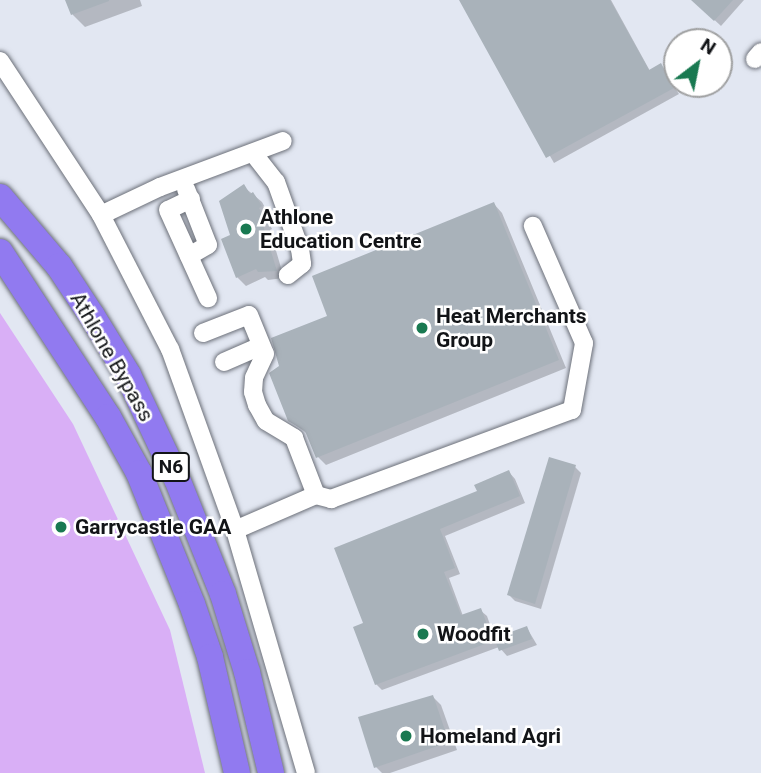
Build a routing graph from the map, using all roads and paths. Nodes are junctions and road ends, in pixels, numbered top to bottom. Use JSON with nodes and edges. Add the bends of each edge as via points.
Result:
{"nodes":[{"id":1,"x":0,"y":61,"type":"edge"},
{"id":2,"x":283,"y":141,"type":"dead end"},
{"id":3,"x":253,"y":153,"type":"junction"},
{"id":4,"x":182,"y":179,"type":"junction"},
{"id":5,"x":0,"y":180,"type":"edge"},
{"id":6,"x":0,"y":197,"type":"edge"},
{"id":7,"x":191,"y":199,"type":"junction"},
{"id":8,"x":101,"y":215,"type":"junction"},
{"id":9,"x":533,"y":226,"type":"dead end"},
{"id":10,"x":0,"y":252,"type":"edge"},
{"id":11,"x":189,"y":256,"type":"junction"},
{"id":12,"x":58,"y":266,"type":"junction"},
{"id":13,"x":0,"y":269,"type":"edge"},
{"id":14,"x":288,"y":275,"type":"dead end"},
{"id":15,"x":208,"y":298,"type":"dead end"},
{"id":16,"x":43,"y":316,"type":"junction"},
{"id":17,"x":203,"y":333,"type":"dead end"},
{"id":18,"x":261,"y":346,"type":"junction"},
{"id":19,"x":224,"y":362,"type":"dead end"},
{"id":20,"x":316,"y":495,"type":"junction"},
{"id":21,"x":235,"y":530,"type":"junction"},
{"id":22,"x":237,"y":773,"type":"edge"},
{"id":23,"x":271,"y":773,"type":"edge"},
{"id":24,"x":306,"y":773,"type":"edge"}],
"edges":[{"from":1,"to":8,"type":"street"},
{"from":2,"to":3,"type":"street"},
{"from":3,"to":4,"type":"street"},
{"from":3,"to":14,"type":"street","via":[[275,182],[300,249],[302,264]]},
{"from":4,"to":7,"type":"street"},
{"from":4,"to":8,"type":"street"},
{"from":5,"to":12,"type":"highway","number":"N6"},
{"from":6,"to":12,"type":"highway","name":"Athlone Bypass","number":"N6"},
{"from":7,"to":11,"type":"street","via":[[208,245]]},
{"from":7,"to":11,"type":"street","via":[[168,210]]},
{"from":8,"to":21,"type":"street","via":[[170,349]]},
{"from":9,"to":20,"type":"street","via":[[583,343],[572,410],[331,499]]},
{"from":10,"to":16,"type":"highway","name":"Athlone Bypass","number":"N6"},
{"from":11,"to":15,"type":"street"},
{"from":12,"to":23,"type":"highway","name":"Athlone Bypass","number":"N6","via":[[128,375],[177,479],[223,594]]},
{"from":13,"to":16,"type":"highway","number":"N6"},
{"from":16,"to":22,"type":"highway","name":"Athlone Bypass","number":"N6","via":[[139,473],[210,657]]},
{"from":17,"to":18,"type":"street","via":[[249,314]]},
{"from":18,"to":19,"type":"street"},
{"from":18,"to":20,"type":"street","via":[[265,354],[253,392],[257,405],[267,421],[294,438]]},
{"from":20,"to":21,"type":"street"},
{"from":21,"to":24,"type":"street"}]}
